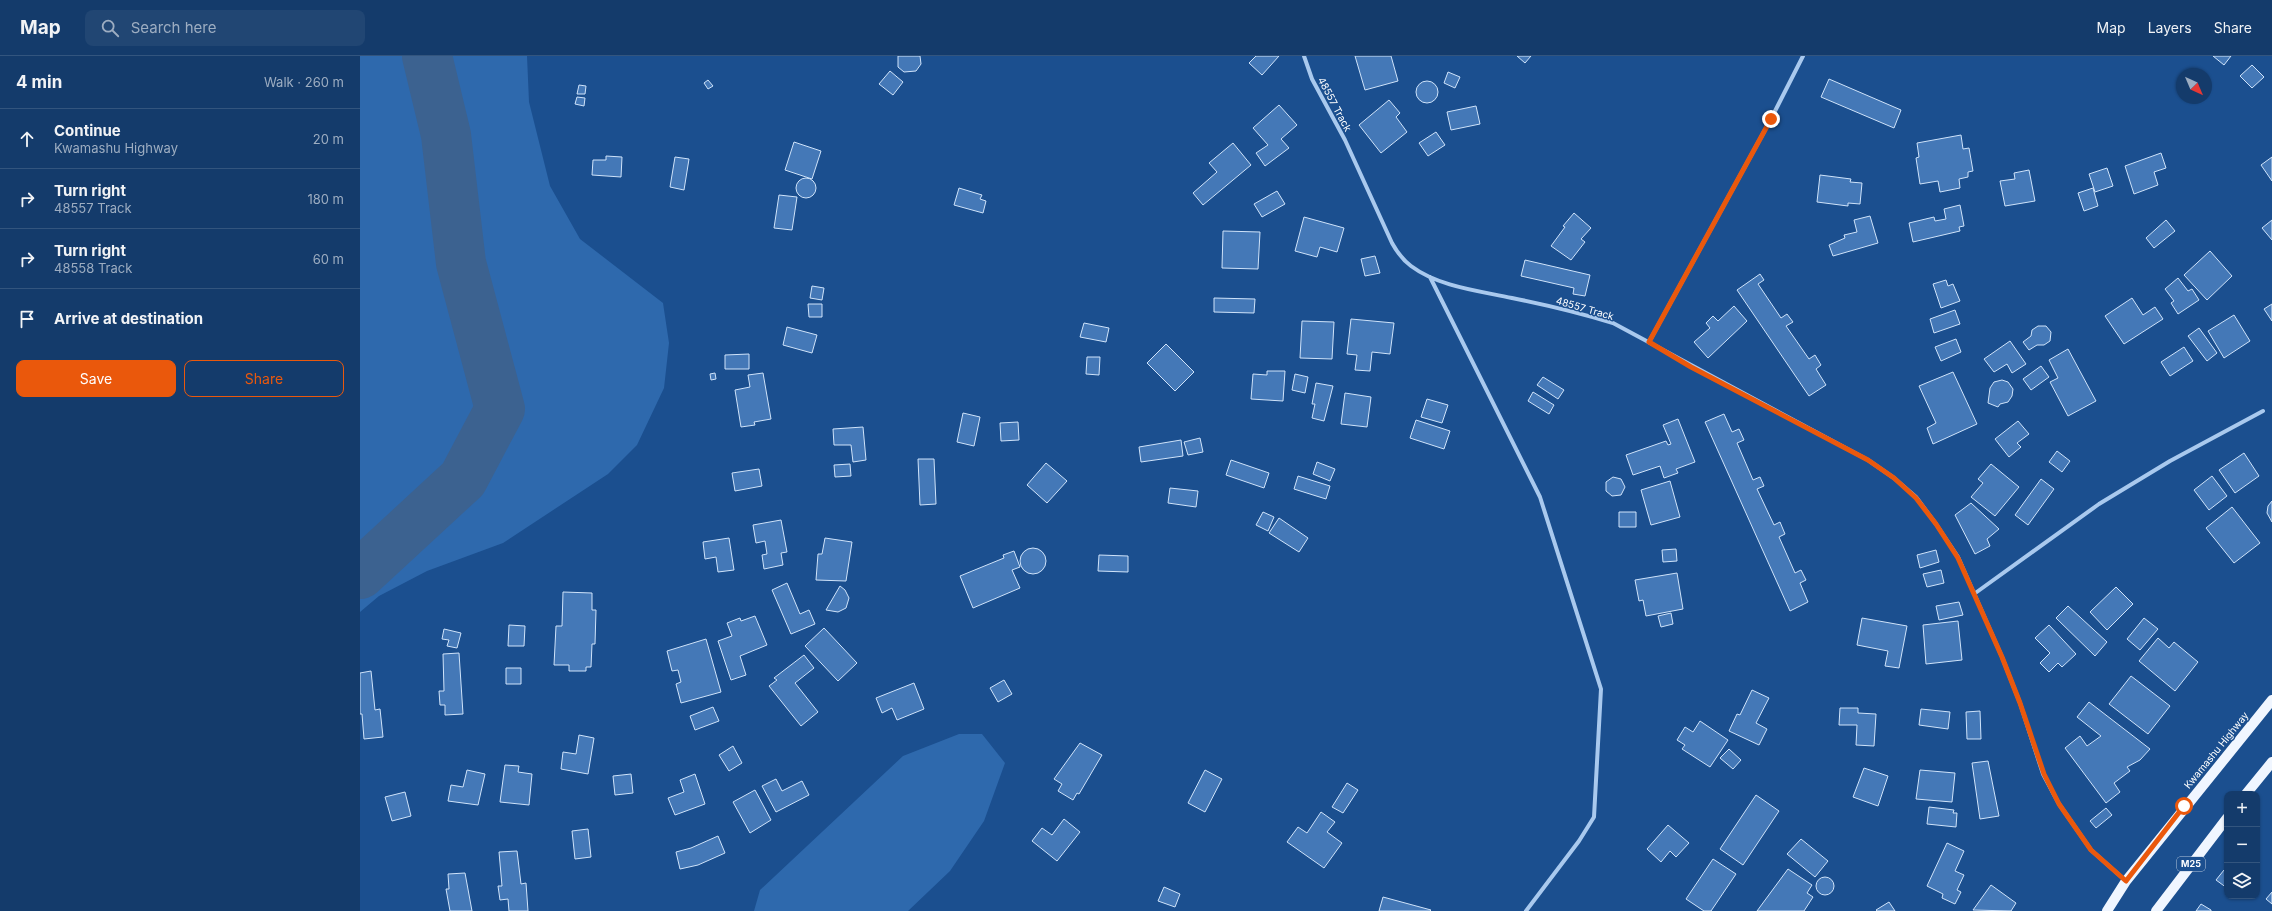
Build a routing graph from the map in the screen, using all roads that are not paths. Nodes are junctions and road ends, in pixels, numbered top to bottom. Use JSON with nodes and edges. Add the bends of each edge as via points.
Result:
{"nodes":[{"id":1,"x":1304,"y":56,"type":"edge"},
{"id":2,"x":1803,"y":56,"type":"edge"},
{"id":3,"x":1430,"y":277,"type":"junction"},
{"id":4,"x":1649,"y":342,"type":"junction"},
{"id":5,"x":2263,"y":411,"type":"dead end"},
{"id":6,"x":1974,"y":594,"type":"junction"},
{"id":7,"x":2272,"y":700,"type":"edge"},
{"id":8,"x":2272,"y":762,"type":"edge"},
{"id":9,"x":2248,"y":791,"type":"edge"},
{"id":10,"x":2224,"y":822,"type":"edge"},
{"id":11,"x":2126,"y":881,"type":"junction"},
{"id":12,"x":1526,"y":911,"type":"edge"},
{"id":13,"x":2107,"y":911,"type":"edge"},
{"id":14,"x":2156,"y":911,"type":"edge"}],
"edges":[{"from":1,"to":3,"type":"street","name":"48557 Track","via":[[1312,79],[1345,140],[1392,243],[1400,256],[1412,267]]},
{"from":2,"to":4,"type":"street"},
{"from":3,"to":4,"type":"street","name":"48557 Track","via":[[1458,286],[1574,311],[1613,323]]},
{"from":3,"to":12,"type":"street","via":[[1540,497],[1601,689],[1594,817]]},
{"from":4,"to":6,"type":"street","name":"48557 Track","via":[[1691,367],[1868,460],[1894,478],[1916,498],[1936,524],[1958,558]]},
{"from":5,"to":6,"type":"street","via":[[2170,461],[2100,504]]},
{"from":6,"to":11,"type":"street","name":"48557 Track","via":[[2020,703],[2044,774],[2059,804],[2091,850]]},
{"from":7,"to":11,"type":"main road","name":"Kwamashu Highway"},
{"from":8,"to":9,"type":"main road"},
{"from":10,"to":14,"type":"main road","number":"M25"},
{"from":11,"to":13,"type":"main road","name":"Kwamashu Highway"}]}
